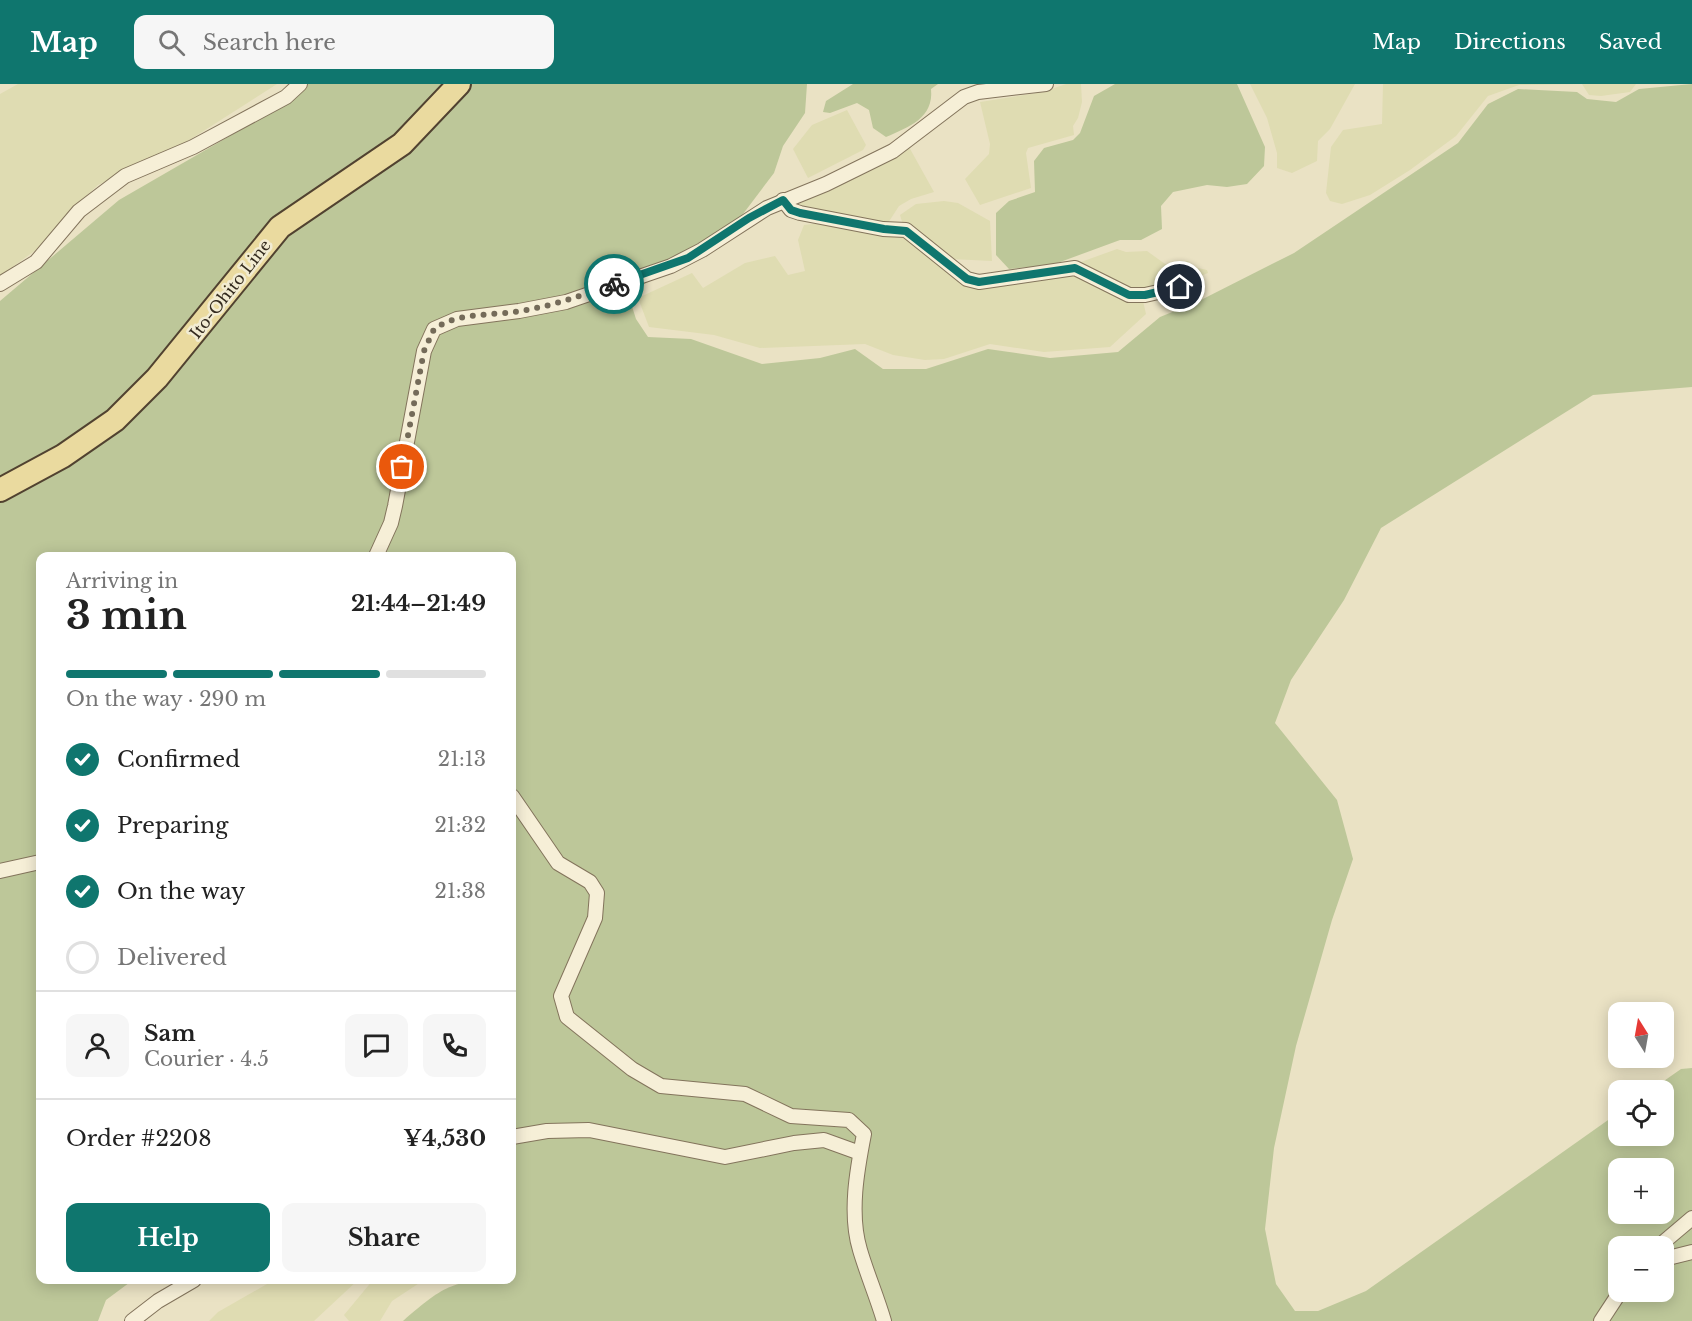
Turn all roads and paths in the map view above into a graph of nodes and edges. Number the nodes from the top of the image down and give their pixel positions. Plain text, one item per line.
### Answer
1 (300, 84) edge
2 (459, 84) edge
3 (1047, 84) edge
4 (783, 200) junction
5 (0, 284) edge
6 (1180, 287) dead end
7 (0, 490) edge
8 (378, 552) edge
9 (516, 802) edge
10 (36, 863) edge
11 (0, 871) edge
12 (516, 1136) edge
13 (860, 1153) junction
14 (1692, 1218) edge
15 (1671, 1236) edge
16 (1692, 1252) edge
17 (1674, 1256) edge
18 (187, 1284) edge
19 (1613, 1302) edge
20 (132, 1321) edge
21 (884, 1321) edge
22 (1601, 1321) edge

1 - 5 street
2 - 7 main road, Ito-Ohito Line
3 - 4 street
4 - 6 street
4 - 8 street
9 - 13 street
10 - 11 street
12 - 13 street
13 - 21 street
14 - 15 street
16 - 17 street
18 - 20 street
19 - 22 street

